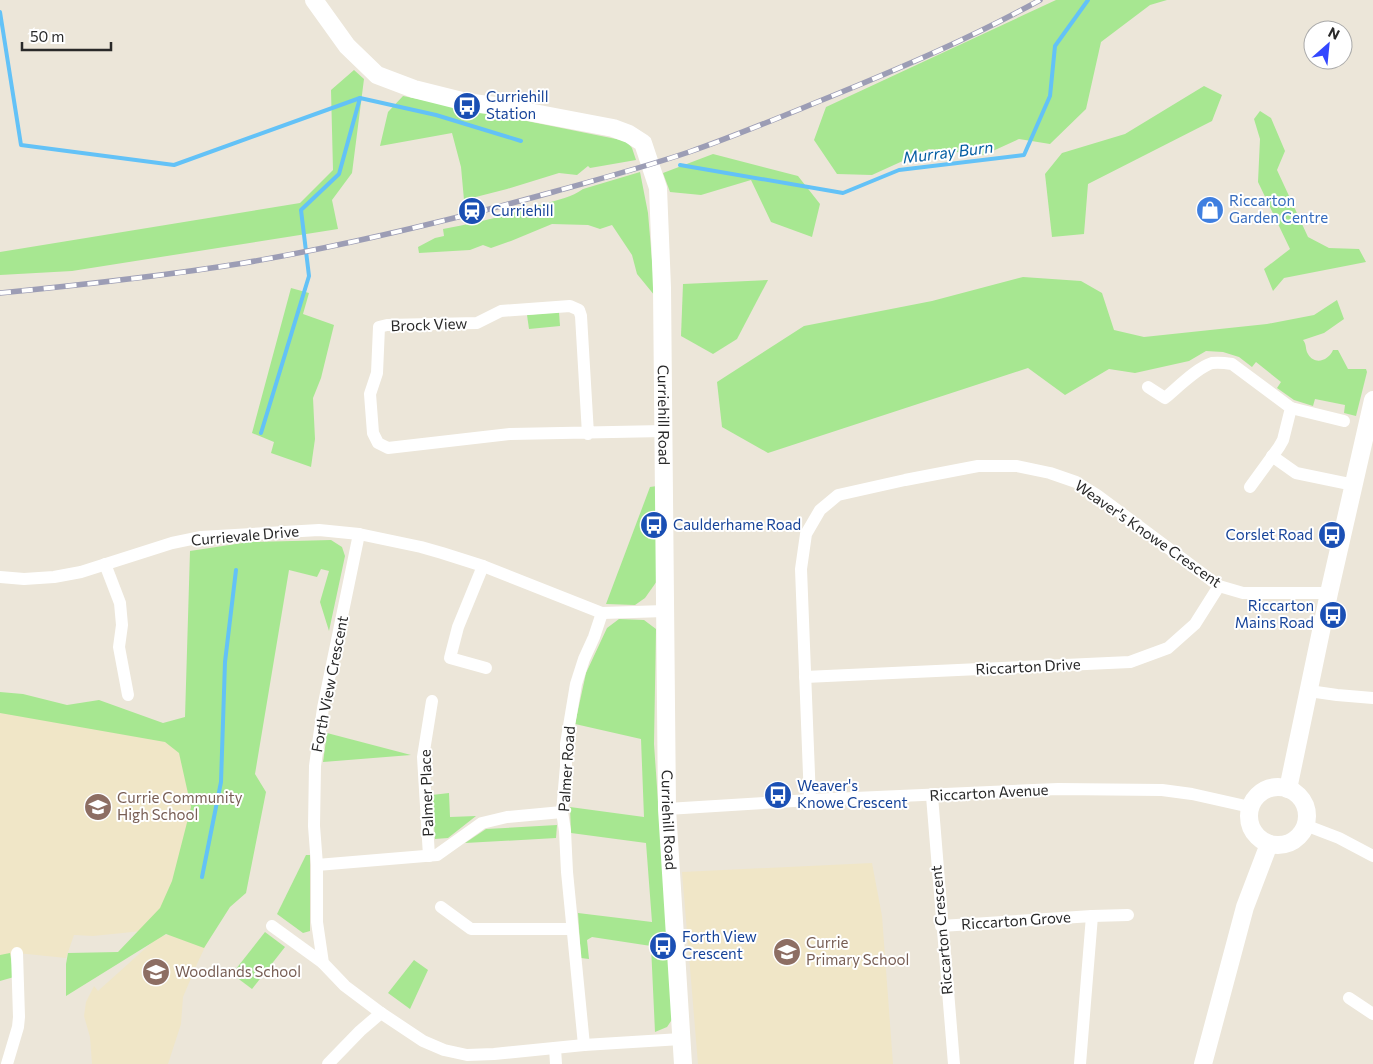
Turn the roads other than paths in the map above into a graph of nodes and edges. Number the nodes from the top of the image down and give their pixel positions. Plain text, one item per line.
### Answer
1 (314, 0) edge
2 (1148, 387) dead end
3 (1373, 400) edge
4 (1291, 408) junction
5 (1344, 421) dead end
6 (664, 431) junction
7 (588, 434) junction
8 (1272, 456) junction
9 (1354, 485) junction
10 (1250, 487) dead end
11 (359, 534) junction
12 (105, 564) junction
13 (483, 566) junction
14 (0, 578) edge
15 (1219, 586) junction
16 (1329, 593) junction
17 (665, 611) junction
18 (602, 613) junction
19 (486, 668) dead end
20 (805, 677) junction
21 (1309, 691) junction
22 (128, 695) dead end
23 (1373, 698) edge
24 (432, 701) dead end
25 (1288, 789) junction
26 (932, 796) junction
27 (810, 800) junction
28 (1250, 807) junction
29 (667, 809) junction
30 (562, 812) junction
31 (1305, 825) junction
32 (1269, 844) junction
33 (428, 856) junction
34 (1373, 856) edge
35 (317, 865) junction
36 (441, 907) dead end
37 (1128, 915) dead end
38 (1092, 916) junction
39 (272, 926) dead end
40 (941, 926) junction
41 (572, 929) junction
42 (17, 953) dead end
43 (323, 963) junction
44 (1349, 998) dead end
45 (381, 1013) junction
46 (1373, 1014) edge
47 (681, 1039) junction
48 (584, 1045) junction
49 (555, 1048) junction
50 (7, 1064) edge
51 (328, 1064) edge
52 (556, 1064) edge
53 (683, 1064) edge
54 (954, 1064) edge
55 (1080, 1064) edge
56 (1203, 1064) edge

1 - 6 street, Curriehill Road
2 - 4 street
3 - 9 street
4 - 5 street
4 - 8 street
6 - 7 street
6 - 17 street, Curriehill Road
7 - 7 street, Brock View
8 - 9 street
8 - 10 street
9 - 16 street
11 - 12 street, Currievale Drive
11 - 13 street
11 - 35 street, Forth View Crescent
12 - 14 street, Currievale Drive
12 - 22 street
13 - 18 street
13 - 19 street
15 - 16 street, Weaver's Knowe Crescent
15 - 20 street, Riccarton Drive
15 - 20 street, Weaver's Knowe Crescent
16 - 21 street
17 - 18 street
17 - 29 street, Curriehill Road
18 - 30 street, Palmer Road
20 - 27 street, Weaver's Knowe Crescent
21 - 23 street
21 - 25 street
24 - 33 street, Palmer Place
25 - 28 street
25 - 31 street
26 - 27 street, Riccarton Avenue
26 - 28 street, Riccarton Avenue
26 - 40 street, Riccarton Crescent
27 - 29 street, Riccarton Avenue
28 - 32 street
29 - 47 street, Curriehill Road
30 - 33 street, Palmer Place
30 - 41 street, Palmer Road
31 - 32 street
31 - 34 street
32 - 56 street
33 - 35 street, Palmer Place
35 - 43 street, Forth View Crescent
36 - 41 street
37 - 38 street, Riccarton Grove
38 - 40 street, Riccarton Grove
38 - 55 street, Riccarton Grove
39 - 43 street
40 - 54 street, Riccarton Crescent
41 - 48 street, Palmer Road
42 - 50 street
43 - 45 street
44 - 46 street
45 - 49 street
45 - 51 street
47 - 48 street
47 - 53 street, Curriehill Road
48 - 49 street
49 - 52 street

